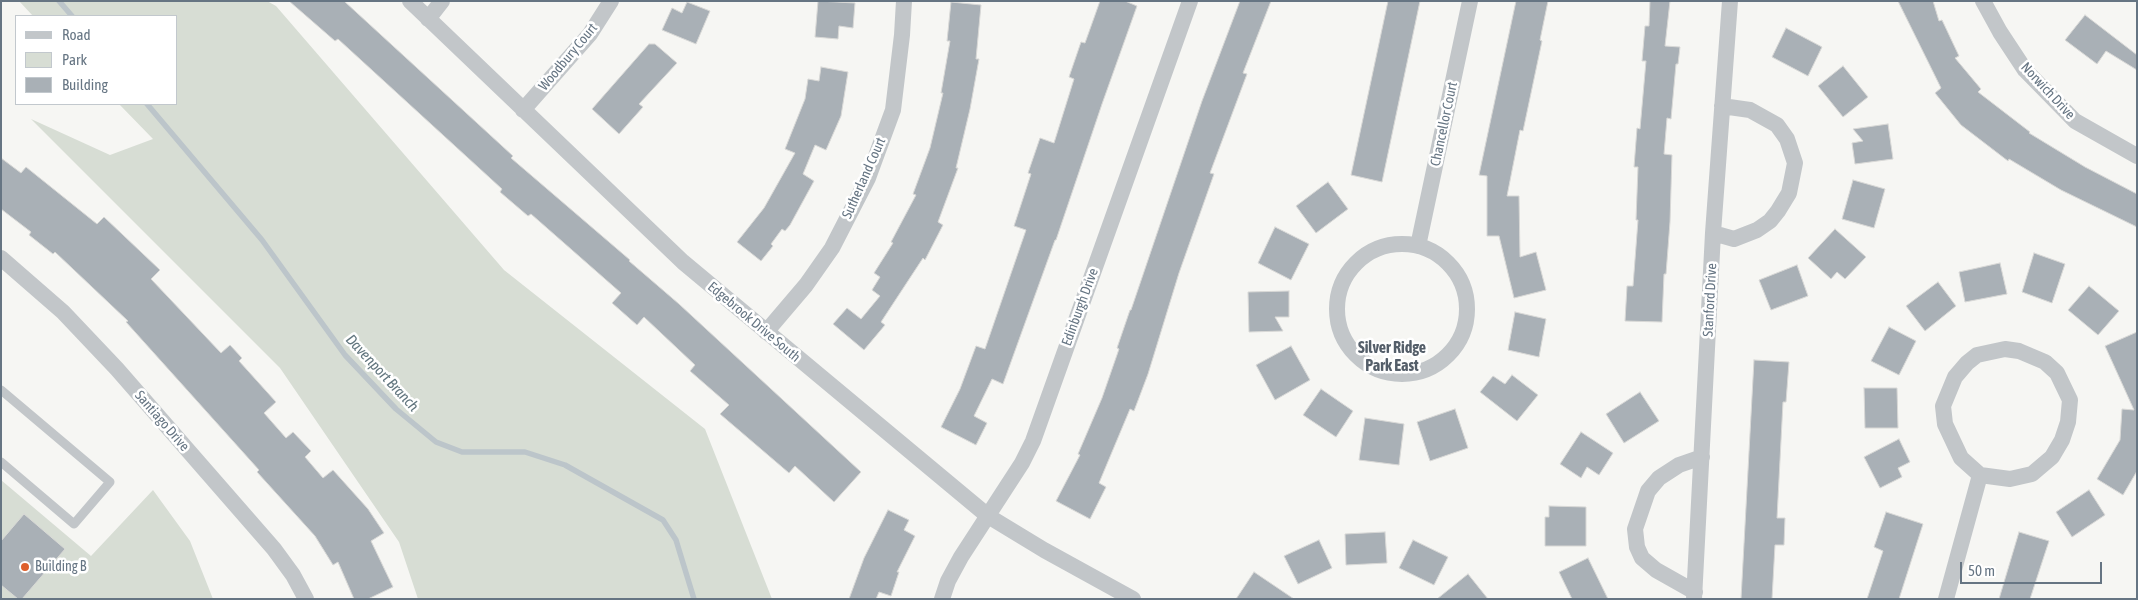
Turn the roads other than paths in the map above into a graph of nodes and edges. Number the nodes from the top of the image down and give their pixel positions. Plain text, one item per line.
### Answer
1 (410, 1) edge
2 (442, 1) edge
3 (610, 1) edge
4 (904, 1) edge
5 (1190, 1) edge
6 (1470, 1) edge
7 (1730, 1) edge
8 (1983, 1) edge
9 (428, 19) junction
10 (1722, 106) junction
11 (523, 110) junction
12 (2137, 156) edge
13 (1713, 233) junction
14 (1418, 246) junction
15 (1, 258) edge
16 (766, 332) junction
17 (1, 390) edge
18 (1702, 457) junction
19 (1, 462) edge
20 (1980, 475) junction
21 (988, 516) junction
22 (1694, 596) edge
23 (306, 599) edge
24 (942, 599) edge
25 (1133, 599) edge
26 (1946, 599) edge

1 - 9 street, Edgebrook Drive South
2 - 9 street
3 - 11 street, Woodbury Court
4 - 16 street, Sutherland Court
5 - 21 street, Edinburgh Drive
6 - 14 street, Chancellor Court
7 - 10 street, Stanford Drive
8 - 12 street, Norwich Drive
9 - 11 street, Edgebrook Drive South
10 - 13 street, Stanford Drive
10 - 13 street
11 - 16 street, Edgebrook Drive South
13 - 18 street, Stanford Drive
14 - 14 street
15 - 23 street, Santiago Drive
16 - 21 street, Edgebrook Drive South
17 - 19 lane
18 - 22 street, Stanford Drive
18 - 22 street
20 - 20 street
20 - 26 street
21 - 24 street, Edinburgh Drive
21 - 25 street, Edgebrook Drive South

